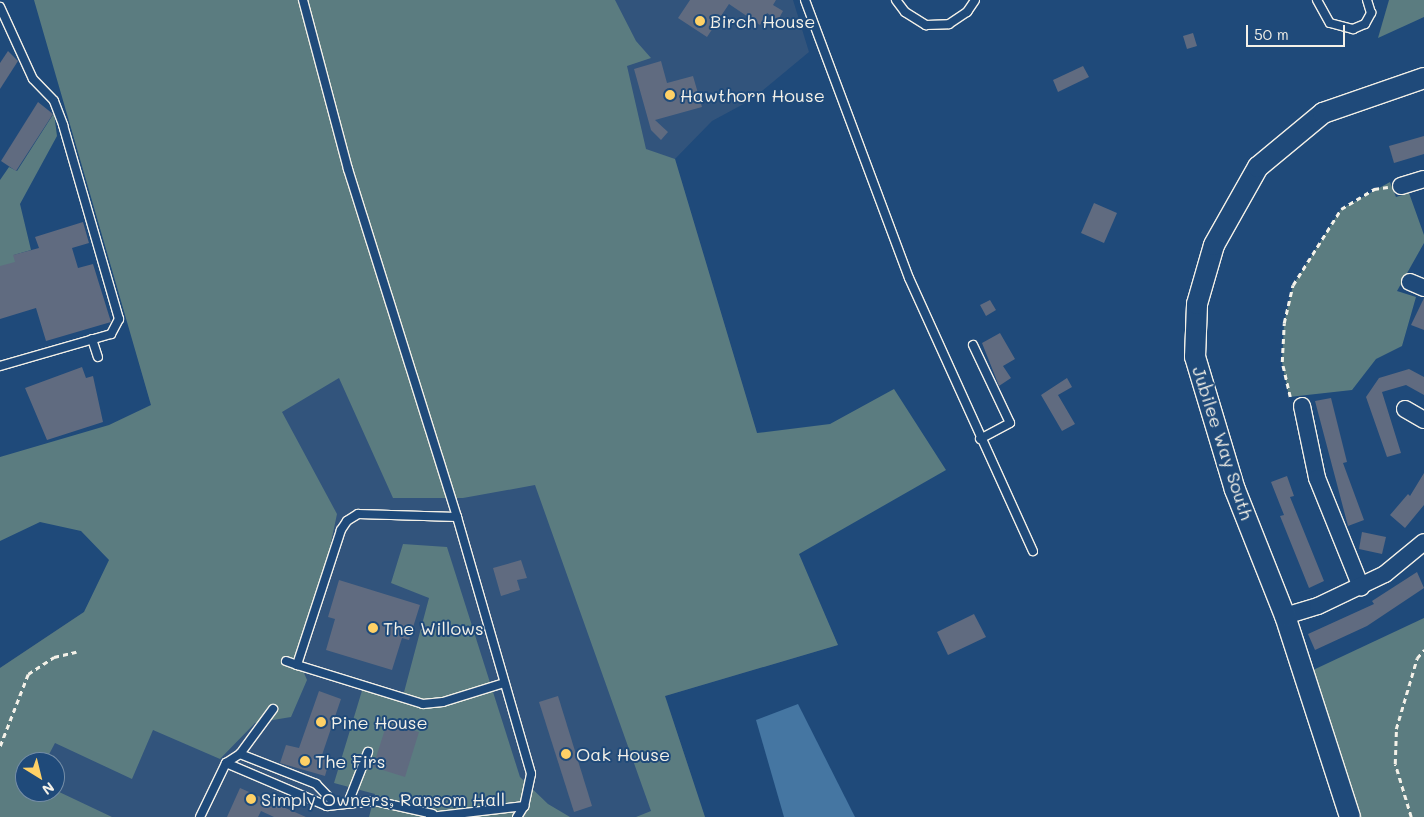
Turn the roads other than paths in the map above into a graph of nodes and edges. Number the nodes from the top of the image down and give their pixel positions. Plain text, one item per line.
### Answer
1 (303, 0) edge
2 (805, 0) edge
3 (896, 0) edge
4 (975, 0) edge
5 (1317, 0) edge
6 (1367, 0) edge
7 (0, 7) edge
8 (1424, 78) edge
9 (1424, 179) edge
10 (1401, 186) road end
11 (92, 340) junction
12 (973, 345) dead end
13 (98, 356) dead end
14 (0, 366) edge
15 (1302, 406) road end
16 (1404, 409) dead end
17 (1424, 420) edge
18 (980, 439) junction
19 (457, 517) junction
20 (1424, 542) edge
21 (1033, 551) dead end
22 (1361, 587) junction
23 (1285, 616) junction
24 (286, 661) dead end
25 (297, 665) junction
26 (504, 683) junction
27 (273, 709) dead end
28 (368, 752) dead end
29 (240, 754) junction
30 (226, 763) junction
31 (348, 803) junction
32 (336, 805) junction
33 (524, 806) junction
34 (432, 816) edge
35 (200, 817) edge
36 (517, 817) edge
37 (1350, 817) edge

1 - 19 lane
2 - 18 lane
3 - 4 lane
5 - 6 lane
7 - 11 lane
8 - 23 street, Jubilee Way South
9 - 10 street
11 - 13 lane
11 - 14 lane
12 - 18 lane
15 - 22 street
16 - 17 street
18 - 21 lane
19 - 25 lane
19 - 26 lane
20 - 22 street
22 - 23 street
23 - 37 street, Jubilee Way South
24 - 25 lane
25 - 26 lane
26 - 33 lane
27 - 29 lane
28 - 31 lane
29 - 30 lane
29 - 32 lane
30 - 32 lane
30 - 35 lane
31 - 32 lane
31 - 34 lane
33 - 34 lane
33 - 36 lane

